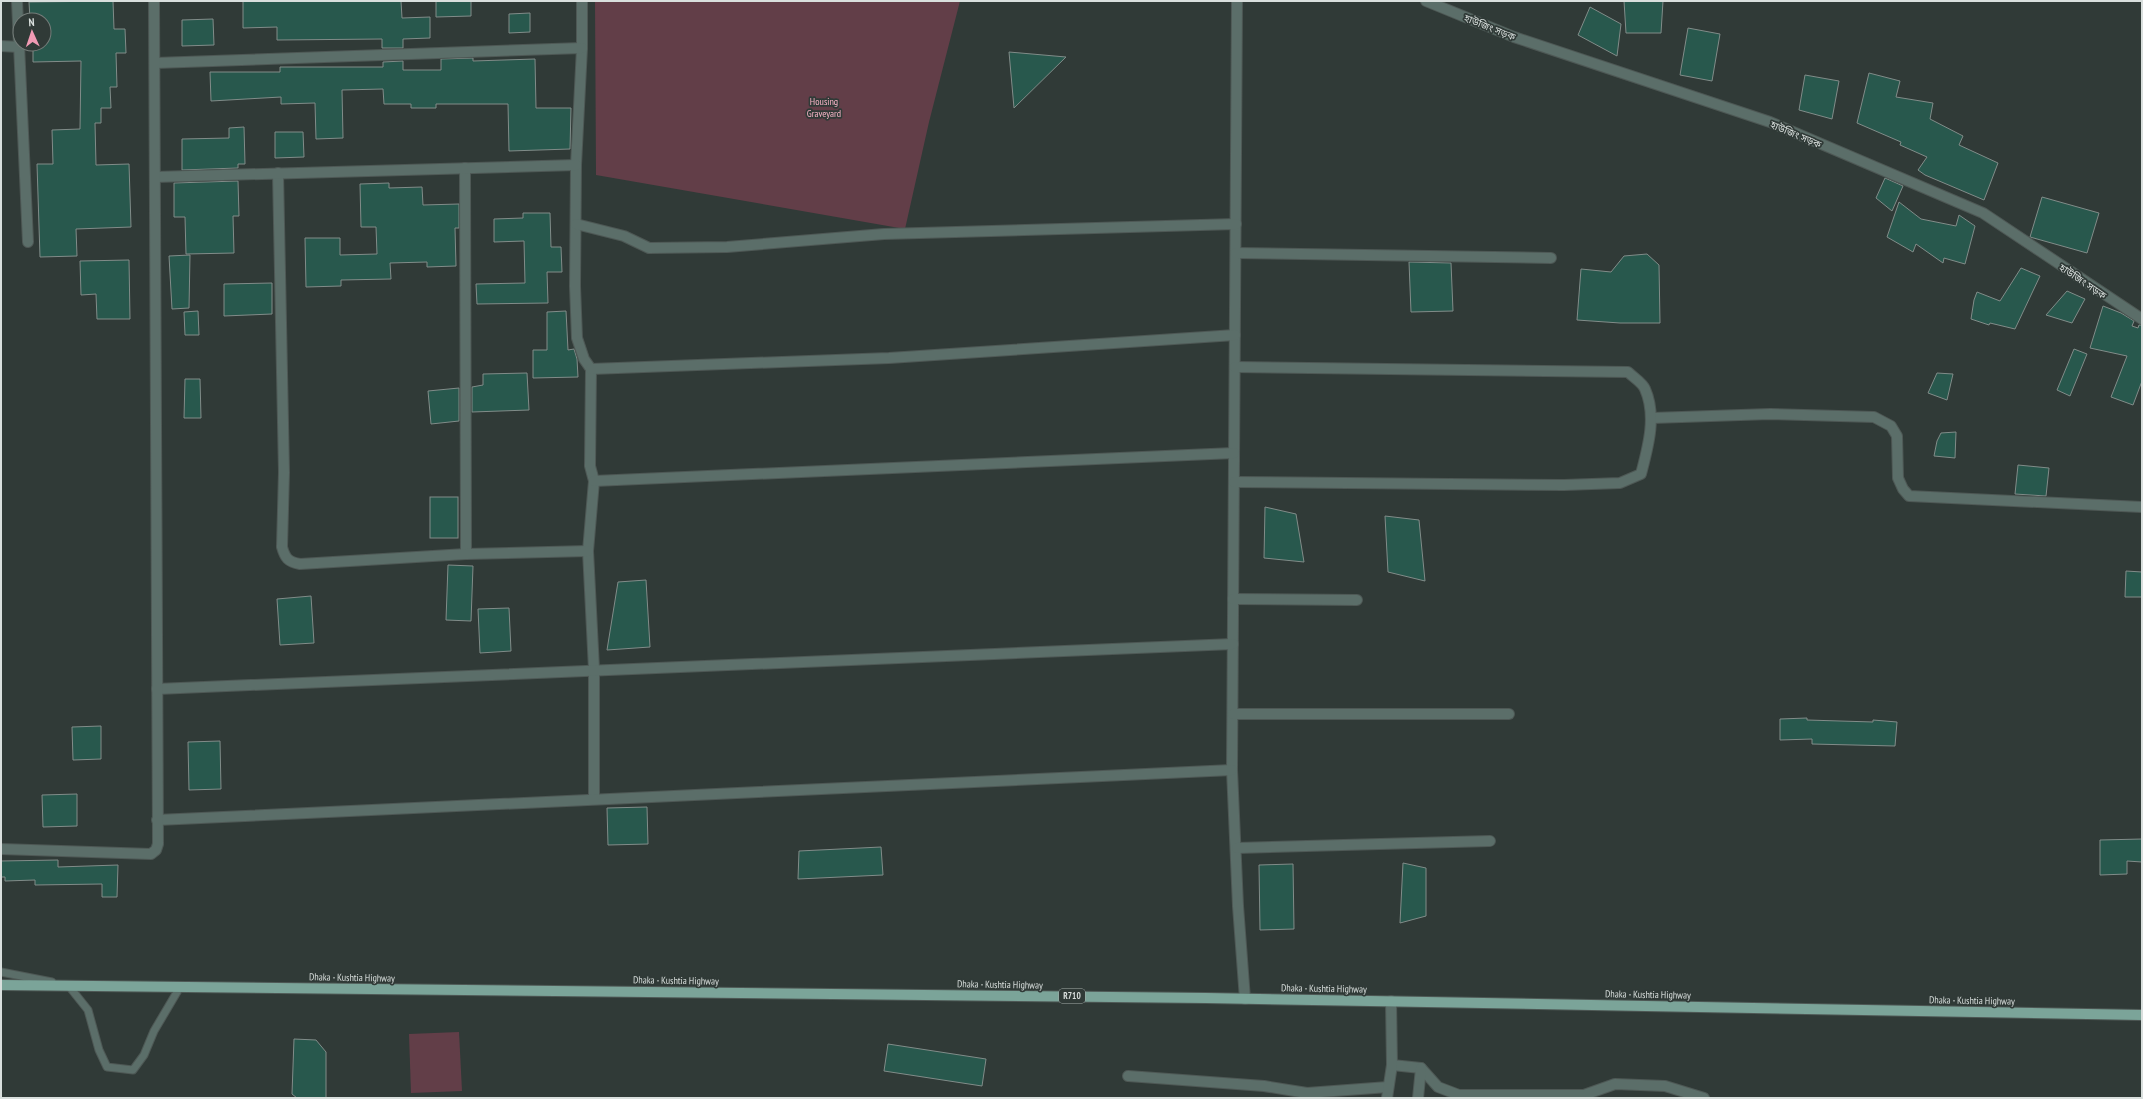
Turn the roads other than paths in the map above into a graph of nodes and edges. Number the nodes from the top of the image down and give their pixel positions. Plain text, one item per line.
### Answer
1 (17, 1) edge
2 (154, 1) edge
3 (582, 1) edge
4 (1237, 1) edge
5 (1426, 1) edge
6 (17, 12) edge
7 (1, 46) edge
8 (12, 47) edge
9 (582, 48) junction
10 (19, 52) edge
11 (155, 63) junction
12 (576, 165) junction
13 (465, 168) junction
14 (278, 174) junction
15 (155, 177) junction
16 (576, 224) junction
17 (1236, 224) junction
18 (28, 242) dead end
19 (1236, 253) junction
20 (1552, 258) dead end
21 (2142, 319) edge
22 (1235, 335) junction
23 (1235, 367) junction
24 (591, 369) junction
25 (1652, 418) junction
26 (1234, 453) junction
27 (594, 481) junction
28 (1234, 482) junction
29 (2142, 507) edge
30 (588, 551) junction
31 (466, 554) junction
32 (1233, 599) junction
33 (1357, 600) dead end
34 (1233, 644) junction
35 (594, 669) junction
36 (157, 689) junction
37 (1233, 714) junction
38 (1509, 714) dead end
39 (1232, 770) junction
40 (594, 799) junction
41 (157, 820) junction
42 (1490, 841) dead end
43 (1237, 848) junction
44 (1, 849) edge
45 (1, 972) edge
46 (1, 985) edge
47 (70, 986) junction
48 (180, 987) junction
49 (1245, 999) junction
50 (1391, 1001) junction
51 (2142, 1015) edge
52 (1392, 1065) junction
53 (1421, 1068) junction
54 (1128, 1076) dead end
55 (1388, 1087) junction
56 (1387, 1098) edge
57 (1418, 1098) edge
58 (1704, 1098) edge

1 - 6 street
2 - 11 street
3 - 9 street
4 - 17 street
5 - 21 street, হাউজিং সড়ক
7 - 8 street
9 - 11 street
9 - 12 street
10 - 18 street
11 - 15 street
12 - 13 street
12 - 16 street
13 - 14 street
13 - 31 street
14 - 15 street
14 - 31 street
15 - 36 street
16 - 17 street
16 - 24 street
17 - 19 street
19 - 20 street
19 - 22 street
22 - 23 street
22 - 24 street
23 - 25 street
23 - 26 street
24 - 27 street
25 - 28 street
25 - 29 street
26 - 27 street
26 - 28 street
27 - 30 street
28 - 32 street
30 - 31 street
30 - 35 street
32 - 33 street
32 - 34 street
34 - 35 street
34 - 37 street
35 - 36 street
35 - 40 street
36 - 41 street
37 - 38 street
37 - 39 street
39 - 40 street
39 - 43 street
40 - 41 street
41 - 44 street
42 - 43 street
43 - 49 street
45 - 47 lane
46 - 47 main road, Dhaka - Kushtia Highway / R710
47 - 48 main road, Dhaka - Kushtia Highway / R710
47 - 48 lane
48 - 49 main road, Dhaka - Kushtia Highway / R710
49 - 50 main road, Dhaka - Kushtia Highway / R710
50 - 51 main road, Dhaka - Kushtia Highway / R710
50 - 52 street
52 - 53 street
52 - 55 street
53 - 57 street
53 - 58 street
54 - 55 street
55 - 56 street

